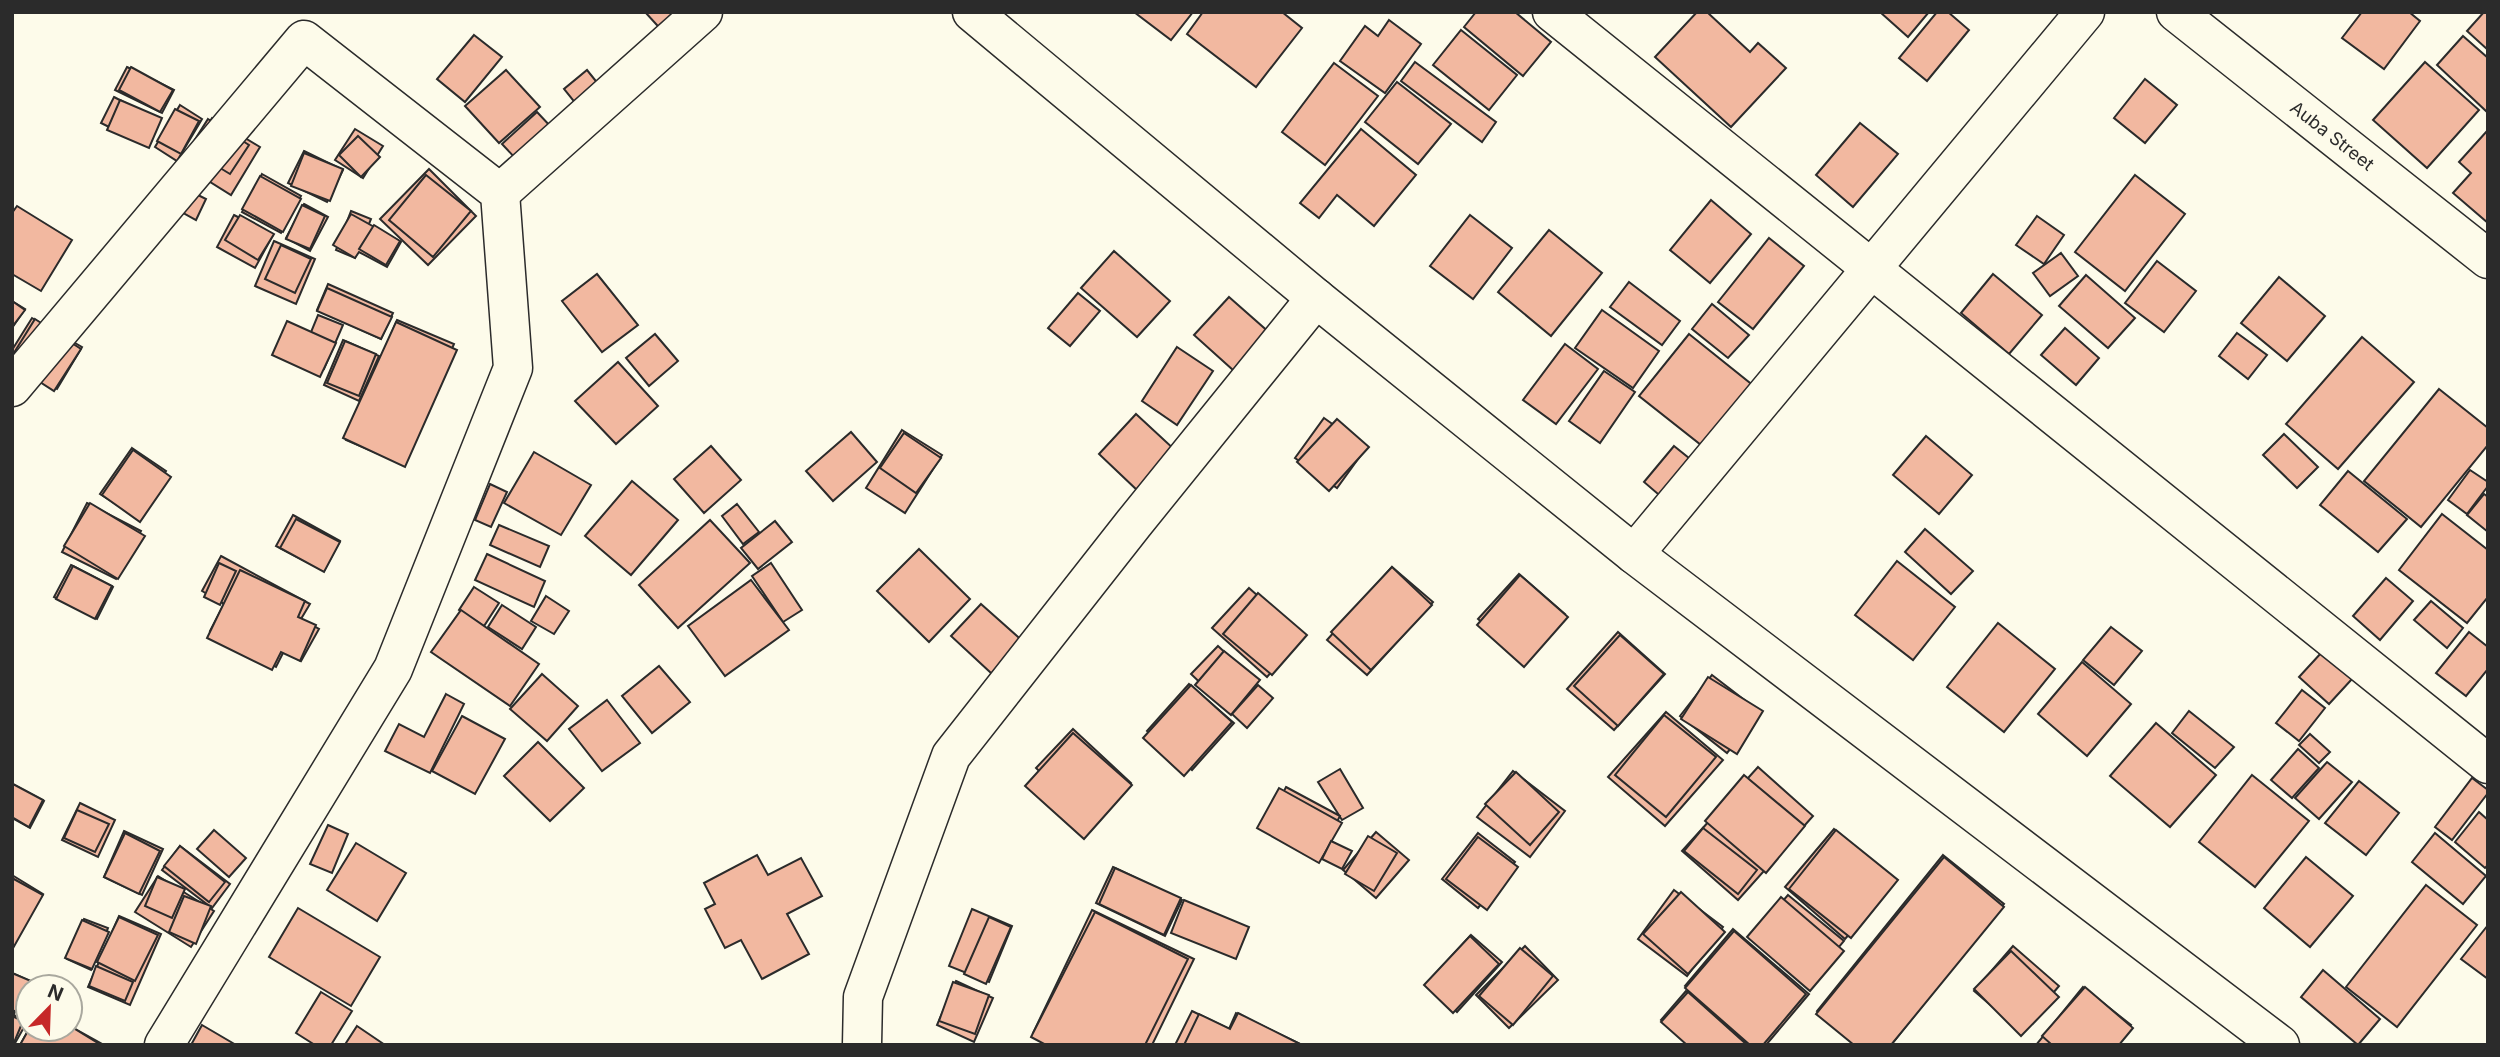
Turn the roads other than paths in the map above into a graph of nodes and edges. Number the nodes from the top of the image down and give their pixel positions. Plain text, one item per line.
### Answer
1 (703, 12) edge
2 (972, 12) edge
3 (1552, 12) edge
4 (2085, 12) edge
5 (2176, 12) edge
6 (500, 193) junction
7 (2488, 259) edge
8 (1871, 268) junction
9 (1315, 298) junction
10 (12, 387) edge
11 (1634, 554) junction
12 (2488, 764) edge
13 (163, 1045) edge
14 (862, 1045) edge
15 (2280, 1045) edge

1 - 6 street
2 - 9 street
3 - 8 street
4 - 8 street
5 - 7 street, Auba Street
6 - 10 street
6 - 13 street
8 - 11 street
8 - 12 street
9 - 11 street
9 - 14 street
11 - 15 street

